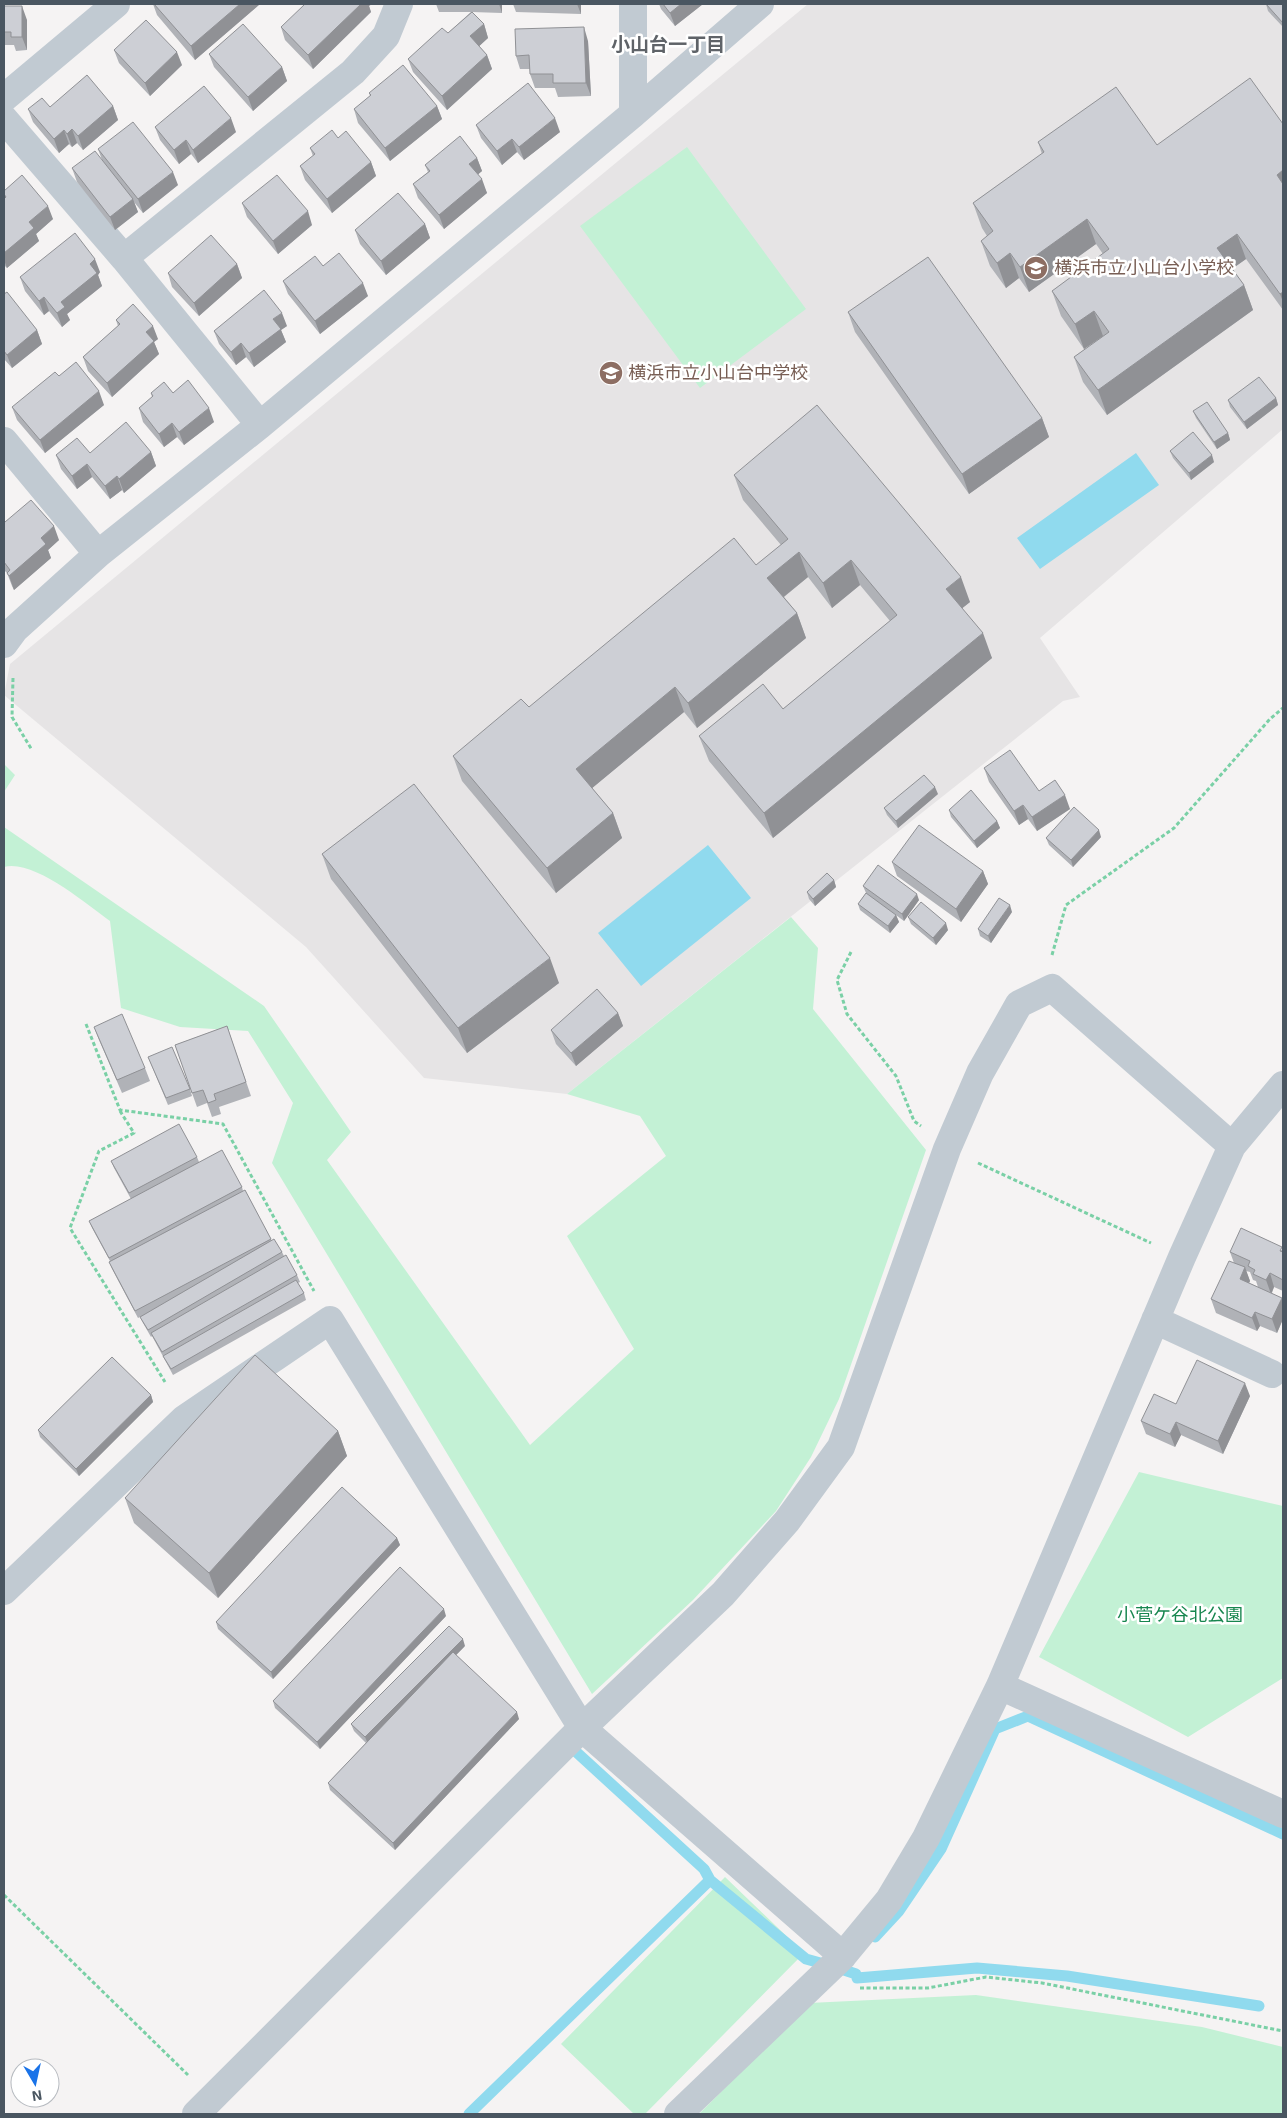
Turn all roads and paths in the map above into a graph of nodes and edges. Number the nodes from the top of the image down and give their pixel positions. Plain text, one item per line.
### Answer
1 (116, 4) edge
2 (399, 4) edge
3 (632, 4) edge
4 (760, 4) edge
5 (4, 98) edge
6 (633, 114) junction
7 (4, 119) edge
8 (124, 258) junction
9 (260, 426) junction
10 (4, 440) edge
11 (98, 554) junction
12 (9, 637) edge
13 (1283, 708) edge
14 (32, 750) dead end
15 (1042, 993) junction
16 (86, 1024) dead end
17 (1283, 1085) edge
18 (120, 1110) junction
19 (1232, 1146) junction
20 (330, 1320) junction
21 (1155, 1320) junction
22 (1272, 1374) dead end
23 (165, 1382) dead end
24 (4, 1591) edge
25 (1000, 1686) junction
26 (582, 1728) junction
27 (1283, 1814) edge
28 (4, 1895) edge
29 (842, 1957) junction
30 (815, 1982) junction
31 (1283, 2031) edge
32 (204, 2106) edge
33 (678, 2114) edge

1 - 5 street
2 - 8 street
3 - 6 street
4 - 6 street
6 - 9 street
7 - 8 street
8 - 9 street
9 - 11 street
10 - 11 street
11 - 12 street
12 - 14 path
13 - 15 path
15 - 19 street
15 - 26 street
16 - 18 path
17 - 19 street
18 - 20 path
18 - 23 path
19 - 21 street
20 - 24 street
20 - 26 street
21 - 22 street
21 - 25 street
25 - 27 street
25 - 29 street
26 - 29 street
26 - 32 street
28 - 32 path
29 - 30 street
30 - 31 path
30 - 33 street

